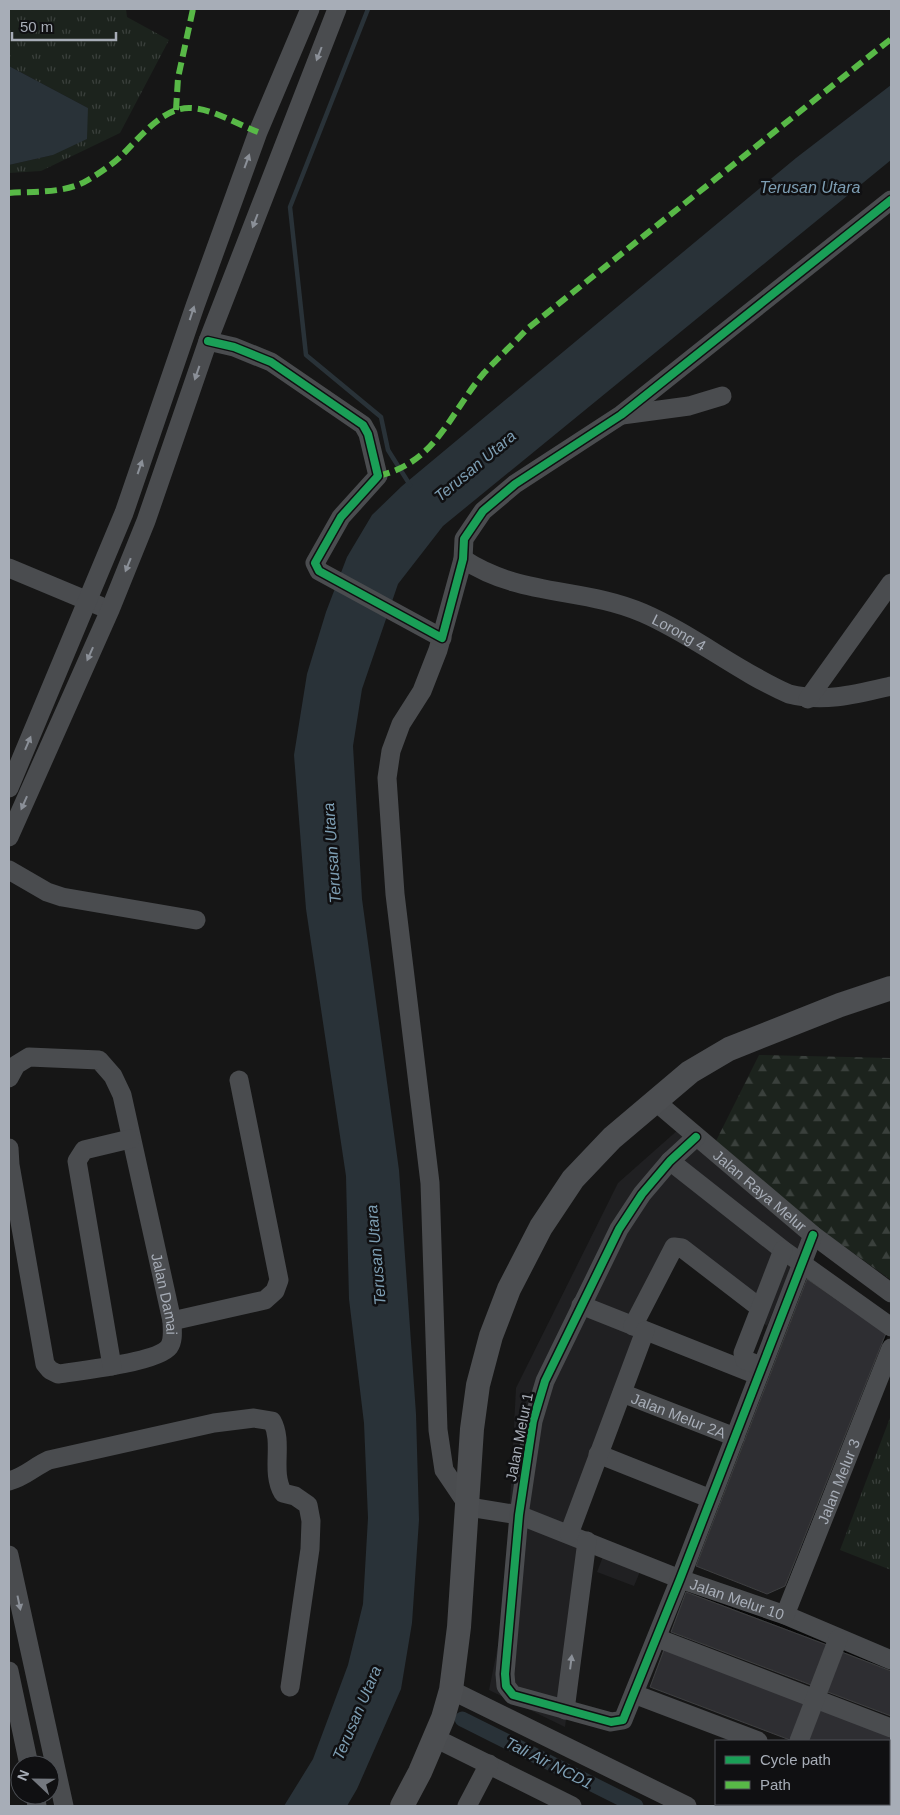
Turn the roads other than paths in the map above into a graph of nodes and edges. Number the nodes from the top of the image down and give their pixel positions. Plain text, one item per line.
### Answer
1 (310, 9) edge
2 (337, 9) edge
3 (258, 132) junction
4 (285, 143) junction
5 (891, 200) edge
6 (208, 341) junction
7 (722, 396) dead end
8 (621, 415) junction
9 (463, 559) junction
10 (9, 568) edge
11 (891, 583) edge
12 (88, 601) junction
13 (110, 610) junction
14 (439, 637) junction
15 (891, 686) edge
16 (808, 699) junction
17 (9, 788) edge
18 (9, 837) edge
19 (9, 870) edge
20 (196, 920) dead end
21 (891, 988) edge
22 (9, 1078) edge
23 (239, 1080) dead end
24 (654, 1101) junction
25 (696, 1137) junction
26 (130, 1139) junction
27 (9, 1160) edge
28 (670, 1161) junction
29 (814, 1234) junction
30 (783, 1250) junction
31 (802, 1262) junction
32 (891, 1293) edge
33 (581, 1305) junction
34 (760, 1308) junction
35 (172, 1321) junction
36 (891, 1327) edge
37 (639, 1328) junction
38 (891, 1348) edge
39 (112, 1366) junction
40 (759, 1371) junction
41 (622, 1393) junction
42 (735, 1437) junction
43 (598, 1454) junction
44 (9, 1481) edge
45 (711, 1499) junction
46 (469, 1507) junction
47 (519, 1515) junction
48 (569, 1534) junction
49 (587, 1542) junction
50 (9, 1555) edge
51 (680, 1578) junction
52 (785, 1615) junction
53 (656, 1638) junction
54 (838, 1639) junction
55 (891, 1660) edge
56 (9, 1670) edge
57 (290, 1687) dead end
58 (451, 1690) junction
59 (634, 1694) junction
60 (816, 1698) junction
61 (565, 1710) junction
62 (891, 1728) edge
63 (435, 1738) junction
64 (755, 1740) edge
65 (800, 1740) edge
66 (26, 1755) edge
67 (489, 1764) junction
68 (64, 1806) edge
69 (402, 1806) edge
70 (467, 1806) edge
71 (572, 1806) edge
72 (687, 1806) edge

1 - 3 street
2 -> 4 street
3 - 4 street
12 -> 3 street
4 -> 6 street
5 - 8 street
6 -> 13 street
6 - 14 street
7 - 8 street
8 - 9 street
9 - 14 street
9 - 16 street, Lorong 4
10 - 12 street
11 - 16 street
12 - 13 street
17 -> 12 street
13 -> 18 street
14 - 46 street
15 - 16 street, Lorong 4
19 - 20 street
21 - 24 main road
22 - 26 street, Jalan Damai
23 - 35 street
24 - 25 street, Jalan Raya Melur
24 - 46 main road
25 - 28 street, Jalan Melur 1
25 - 29 street, Jalan Raya Melur
26 - 35 street, Jalan Damai
26 - 39 street
27 - 39 street, Jalan Damai
28 - 30 street
28 - 33 street, Jalan Melur 1
29 - 31 street
29 - 32 street, Jalan Raya Melur
30 - 31 street
30 - 34 street
31 - 36 street
31 - 40 street
33 - 37 street
33 - 47 street, Jalan Melur 1
34 - 37 street
34 - 40 street
35 - 39 street, Jalan Damai
37 - 40 street
37 - 41 street
38 - 52 street, Jalan Melur 3
40 - 42 street
41 - 42 street, Jalan Melur 2A
41 - 43 street
42 - 45 street
43 - 45 street
43 - 48 street
44 - 57 street
45 - 51 street
46 - 47 street, Jalan Melur 10
46 - 58 main road
47 - 48 street, Jalan Melur 10
47 - 61 street, Jalan Melur 1
48 - 49 street, Jalan Melur 10
49 - 51 street, Jalan Melur 10
61 -> 49 street
50 -> 68 street
51 - 52 street, Jalan Melur 10
51 - 53 street
52 - 54 street, Jalan Melur 10
53 - 59 street
53 - 60 street
54 - 55 street, Jalan Melur 10
54 - 60 street
56 - 66 street
58 - 63 main road
58 - 72 street
59 - 61 street
59 - 64 street
60 - 62 street
60 - 65 street
63 - 67 street
63 - 69 main road
67 - 70 street
67 - 71 street

